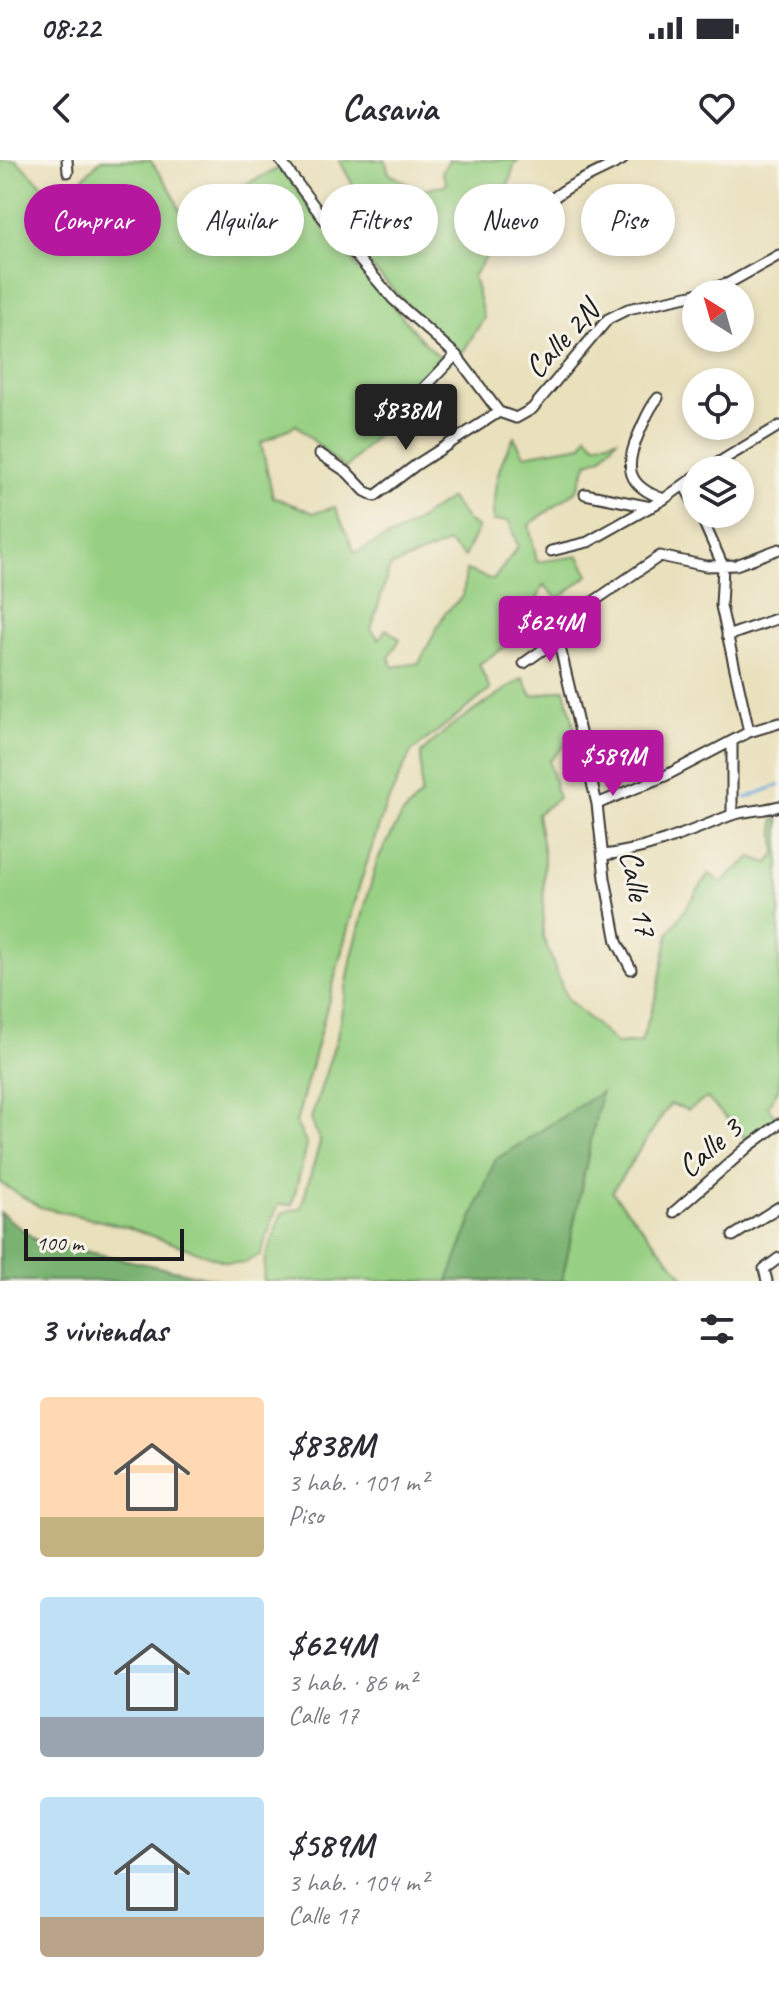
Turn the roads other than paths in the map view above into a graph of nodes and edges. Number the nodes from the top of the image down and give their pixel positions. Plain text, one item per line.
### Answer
1 (67, 160) edge
2 (280, 160) edge
3 (622, 160) edge
4 (68, 172) dead end
5 (565, 192) edge
6 (779, 255) edge
7 (734, 280) edge
8 (682, 297) edge
9 (456, 355) junction
10 (658, 398) dead end
11 (499, 412) junction
12 (399, 414) dead end
13 (779, 426) edge
14 (320, 454) dead end
15 (729, 456) edge
16 (682, 486) edge
17 (585, 494) dead end
18 (664, 499) junction
19 (651, 507) junction
20 (706, 528) edge
21 (779, 549) edge
22 (551, 551) dead end
23 (723, 566) junction
24 (779, 618) edge
25 (727, 636) junction
26 (558, 639) junction
27 (524, 663) dead end
28 (779, 723) edge
29 (749, 732) junction
30 (732, 741) junction
31 (597, 804) junction
32 (779, 806) edge
33 (732, 815) junction
34 (603, 855) junction
35 (631, 969) dead end
36 (779, 1124) edge
37 (779, 1207) edge
38 (674, 1212) dead end
39 (733, 1236) dead end
40 (779, 1258) edge
41 (767, 1281) edge

1 - 4 street
2 - 9 street
3 - 5 street
6 - 7 street, Calle 2N
8 - 11 street, Calle 2N
9 - 11 street
9 - 12 street
10 - 18 street
11 - 14 street
13 - 15 street
16 - 18 street
17 - 19 street
18 - 19 street
19 - 22 street
20 - 23 street
21 - 23 street
23 - 25 street
23 - 26 street
24 - 25 street
25 - 29 street
26 - 27 street
26 - 31 street, Calle 17
28 - 29 street
29 - 30 street
30 - 31 street
30 - 33 street
31 - 34 street, Calle 17
32 - 33 street
33 - 34 street
34 - 35 street, Calle 17
36 - 38 street, Calle 3
37 - 39 street
40 - 41 street

